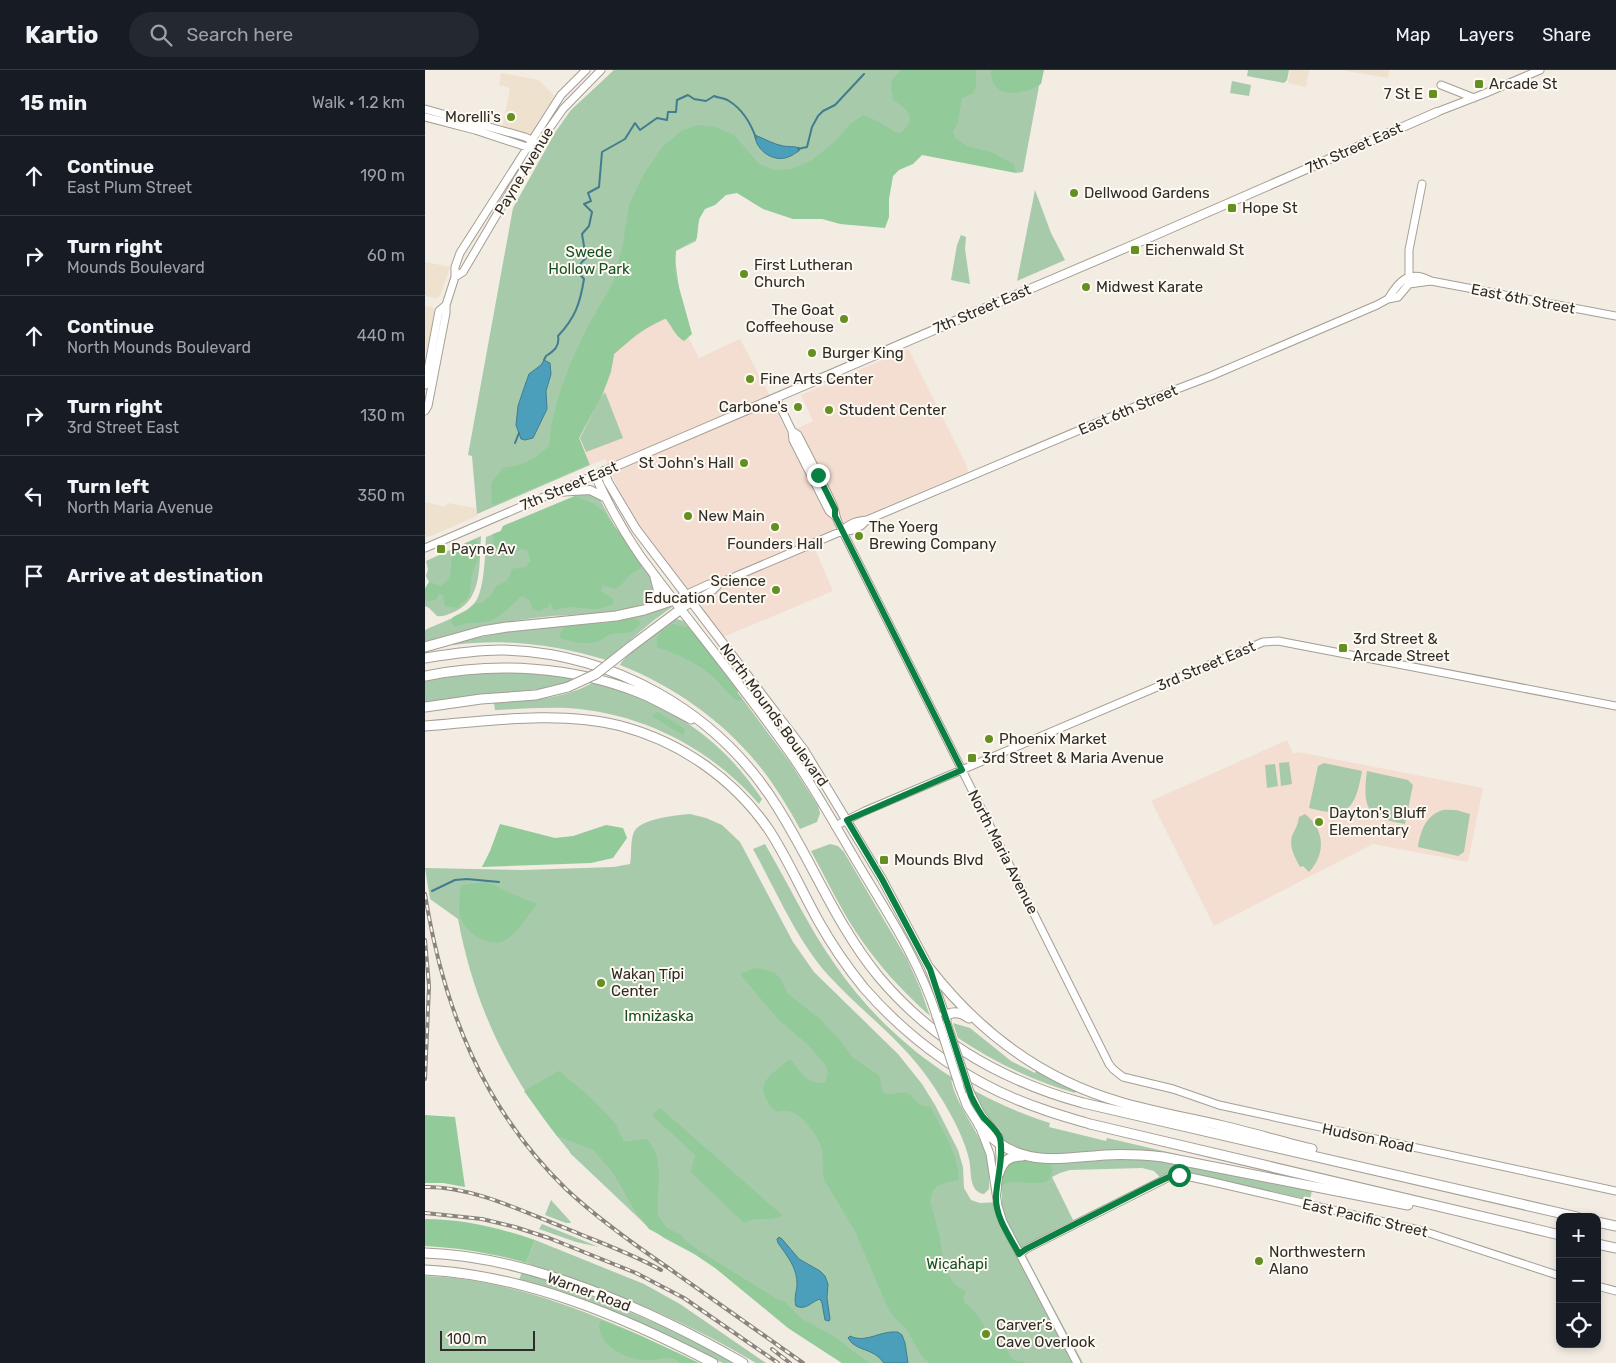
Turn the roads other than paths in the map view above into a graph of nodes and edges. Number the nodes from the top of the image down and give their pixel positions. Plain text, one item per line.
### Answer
1 (586, 70) edge
2 (601, 70) edge
3 (1539, 70) edge
4 (1441, 85) dead end
5 (1474, 98) junction
6 (425, 109) edge
7 (1437, 112) joint
8 (425, 117) edge
9 (533, 145) junction
10 (1422, 184) dead end
11 (455, 276) junction
12 (1409, 276) junction
13 (1431, 281) junction
14 (1407, 286) junction
15 (1388, 299) junction
16 (446, 305) junction
17 (1616, 316) edge
18 (425, 385) edge
19 (776, 398) junction
20 (425, 411) edge
21 (604, 471) junction
22 (595, 475) junction
23 (556, 492) junction
24 (604, 497) junction
25 (842, 531) junction
26 (425, 548) edge
27 (655, 577) junction
28 (720, 583) junction
29 (685, 595) junction
30 (674, 600) junction
31 (691, 603) junction
32 (681, 609) junction
33 (644, 610) junction
34 (425, 647) edge
35 (425, 658) edge
36 (429, 676) edge
37 (1616, 706) edge
38 (425, 707) edge
39 (427, 726) edge
40 (711, 729) junction
41 (962, 770) junction
42 (847, 820) junction
43 (835, 826) junction
44 (930, 969) junction
45 (943, 1018) junction
46 (981, 1026) junction
47 (1123, 1077) joint
48 (979, 1125) junction
49 (1000, 1145) junction
50 (1027, 1156) junction
51 (999, 1173) junction
52 (1616, 1191) edge
53 (1493, 1197) junction
54 (996, 1198) junction
55 (1560, 1213) edge
56 (1469, 1214) junction
57 (1601, 1223) edge
58 (1616, 1226) edge
59 (1556, 1235) edge
60 (1601, 1245) edge
61 (1616, 1248) edge
62 (425, 1253) edge
63 (1019, 1254) junction
64 (425, 1270) edge
65 (1556, 1275) edge
66 (1601, 1287) edge
67 (1616, 1290) edge
68 (713, 1363) edge
69 (743, 1363) edge
70 (1077, 1363) edge

1 - 9 street, Payne Avenue
2 - 9 street, Payne Avenue
3 - 5 street, 7th Street East
4 - 5 street
5 - 7 street, 7th Street East
6 - 9 street
7 - 19 main road, 7th Street East
8 - 9 street
9 - 11 street, Payne Avenue
9 - 11 street, Payne Avenue
10 - 12 street
11 - 16 street, Payne Avenue
12 - 13 street, East 6th Street
12 - 14 street
12 - 15 street, East 6th Street
13 - 14 street, East 6th Street
13 - 17 street, East 6th Street
14 - 15 street, East 6th Street
15 - 25 street, East 6th Street
16 - 18 street, Payne Avenue
16 - 20 street, Payne Avenue
19 - 21 main road, 7th Street East
19 - 25 street, North Maria Avenue
21 - 22 main road, 7th Street East
21 - 29 main road, North Mounds Boulevard
22 - 23 street, 7th Street East
22 - 24 main road, North Mounds Boulevard
23 - 24 main road
23 - 26 street, 7th Street East
24 - 27 main road, North Mounds Boulevard
25 - 28 street, East 6th Street
25 - 41 street, North Maria Avenue
27 - 30 main road, North Mounds Boulevard
27 - 33 highway
28 - 29 street, East 6th Street
28 - 31 street, East 6th Street
29 - 30 street, East 6th Street
29 - 31 main road, North Mounds Boulevard
30 - 32 main road, North Mounds Boulevard
30 - 33 highway
31 - 32 street, East 6th Street
31 - 42 main road, North Mounds Boulevard
32 - 38 highway, bridge
32 - 43 main road, North Mounds Boulevard
33 - 34 highway
35 - 40 highway
36 - 40 highway
37 - 41 street, 3rd Street East
39 - 56 highway
40 - 53 highway
41 - 42 street, 3rd Street East
41 - 47 street, North Maria Avenue
42 - 43 street, 3rd Street East
42 - 44 main road, North Mounds Boulevard
43 - 45 main road, North Mounds Boulevard
44 - 45 street, North Mounds Boulevard
44 - 46 highway
45 - 46 highway
45 - 48 main road, North Mounds Boulevard, bridge
45 - 49 street, North Mounds Boulevard, bridge
46 - 53 highway
47 - 52 street, Hudson Road
48 - 49 highway
48 - 54 street, North Mounds Boulevard
49 - 50 highway
49 - 51 street, North Mounds Boulevard
50 - 51 highway
50 - 56 highway
51 - 54 street, North Mounds Boulevard
53 - 55 highway
54 - 63 street
56 - 59 highway
57 - 58 highway
60 - 61 highway
62 - 69 highway, Warner Road
63 - 65 street, East Pacific Street
63 - 70 street
64 - 68 highway, Warner Road
66 - 67 street

